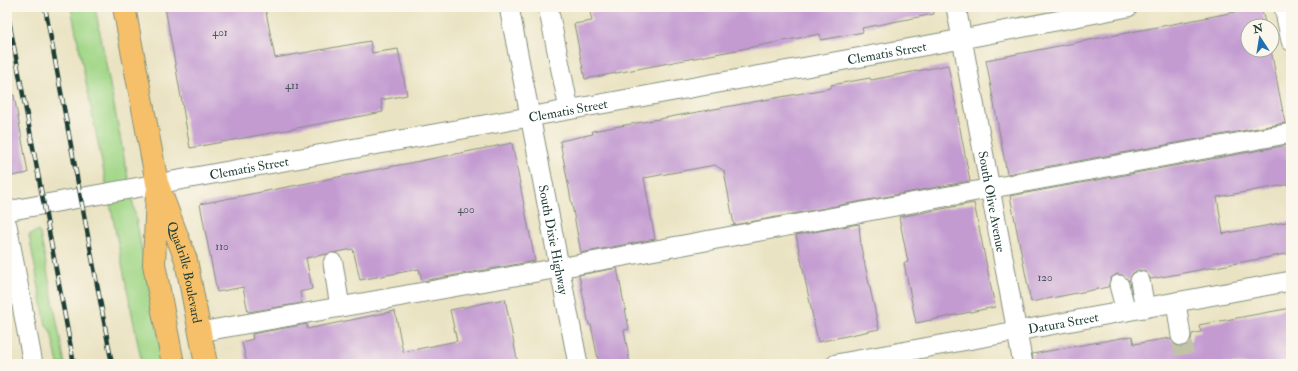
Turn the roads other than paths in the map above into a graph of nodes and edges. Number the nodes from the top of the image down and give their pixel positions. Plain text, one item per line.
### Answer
1 (124, 7) edge
2 (509, 7) edge
3 (548, 7) edge
4 (956, 7) edge
5 (1128, 7) edge
6 (1284, 7) edge
7 (962, 39) junction
8 (1291, 41) edge
9 (569, 109) junction
10 (529, 116) junction
11 (1291, 133) edge
12 (157, 183) junction
13 (990, 187) junction
14 (7, 211) edge
15 (7, 225) edge
16 (333, 263) dead end
17 (559, 268) junction
18 (1140, 281) dead end
19 (1291, 281) edge
20 (1119, 285) dead end
21 (1176, 302) junction
22 (340, 307) junction
23 (1145, 308) junction
24 (1126, 311) junction
25 (1018, 331) junction
26 (200, 332) junction
27 (1181, 336) tunnel mouth
28 (28, 363) edge
29 (174, 364) edge
30 (206, 364) edge
31 (578, 364) edge
32 (836, 364) edge
33 (1023, 364) edge

1 - 12 main road, Quadrille Boulevard
2 - 10 street, South Dixie Highway
3 - 9 street
4 - 7 street, South Olive Avenue
5 - 7 street, Clematis Street
6 - 8 street
7 - 9 street, Clematis Street
7 - 13 street, South Olive Avenue
9 - 10 street, Clematis Street
10 - 12 street, Clematis Street
10 - 17 street, South Dixie Highway
11 - 13 street
12 - 14 street, Clematis Street
12 - 26 main road, Quadrille Boulevard
12 - 29 main road, Quadrille Boulevard
13 - 17 street
13 - 25 street, South Olive Avenue
15 - 28 street
16 - 22 street
17 - 22 street
17 - 31 street, South Dixie Highway
18 - 23 street
19 - 21 street, Datura Street
20 - 24 street
21 - 23 street, Datura Street
21 - 27 street
22 - 26 street
23 - 24 street, Datura Street
24 - 25 street, Datura Street
25 - 32 street, Datura Street
25 - 33 street, South Olive Avenue
26 - 30 main road, Quadrille Boulevard

